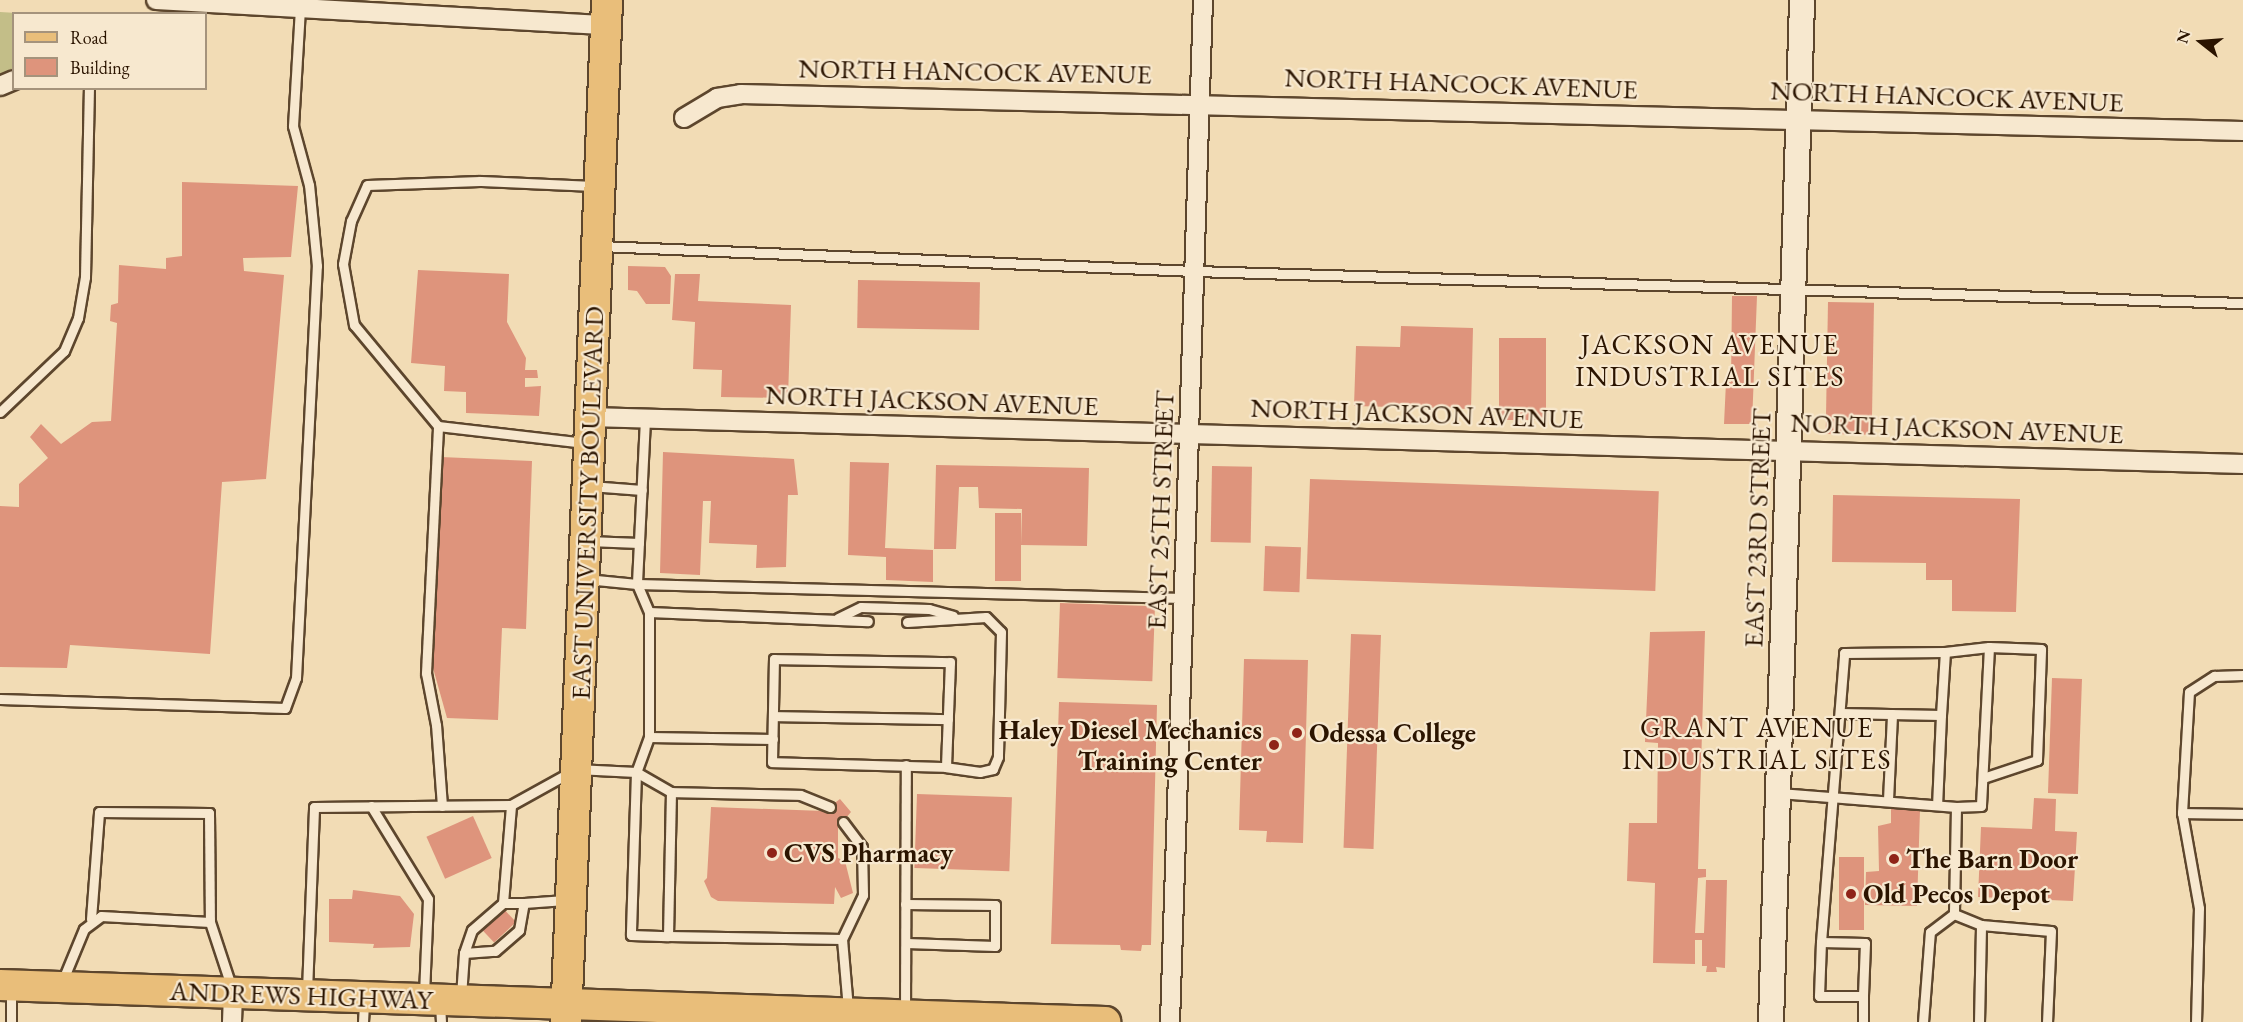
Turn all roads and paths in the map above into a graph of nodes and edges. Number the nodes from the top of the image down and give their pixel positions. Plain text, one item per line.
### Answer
1 (156, 0) edge
2 (1203, 0) edge
3 (1802, 0) edge
4 (189, 2) junction
5 (300, 8) junction
6 (163, 12) edge
7 (607, 13) edge
8 (89, 90) edge
9 (1200, 102) junction
10 (684, 118) dead end
11 (1799, 119) junction
12 (2243, 131) edge
13 (600, 186) junction
14 (598, 246) junction
15 (1195, 271) junction
16 (1794, 290) junction
17 (2243, 303) edge
18 (0, 412) edge
19 (645, 419) junction
20 (438, 426) junction
21 (590, 430) junction
22 (1190, 434) junction
23 (1789, 451) junction
24 (2243, 464) edge
25 (588, 486) junction
26 (642, 490) junction
27 (585, 541) junction
28 (639, 543) junction
29 (584, 579) junction
30 (637, 584) junction
31 (1184, 598) junction
32 (649, 612) junction
33 (956, 616) junction
34 (837, 619) junction
35 (868, 621) dead end
36 (907, 622) dead end
37 (1989, 647) junction
38 (1945, 652) junction
39 (2243, 675) edge
40 (0, 699) edge
41 (1840, 713) junction
42 (1892, 714) junction
43 (1941, 715) junction
44 (773, 716) junction
45 (948, 719) junction
46 (649, 737) junction
47 (773, 739) junction
48 (906, 765) junction
49 (946, 767) junction
50 (576, 769) junction
51 (636, 772) junction
52 (1983, 778) junction
53 (671, 792) junction
54 (1778, 793) junction
55 (1832, 797) junction
56 (1888, 800) junction
57 (511, 805) junction
58 (1937, 805) junction
59 (370, 806) junction
60 (442, 806) junction
61 (830, 807) dead end
62 (1956, 807) junction
63 (2182, 813) junction
64 (2243, 814) edge
65 (843, 822) dead end
66 (571, 899) junction
67 (503, 903) junction
68 (524, 903) junction
69 (905, 904) junction
70 (1954, 914) junction
71 (91, 919) junction
72 (210, 922) junction
73 (1981, 924) junction
74 (668, 936) junction
75 (842, 939) junction
76 (1821, 942) junction
77 (906, 943) junction
78 (464, 953) junction
79 (5, 985) edge
80 (60, 987) junction
81 (233, 992) junction
82 (307, 995) junction
83 (1863, 996) junction
84 (441, 1006) edge
85 (364, 1010) edge
86 (566, 1014) edge
87 (848, 1014) junction
88 (905, 1016) junction
89 (11, 1022) edge
90 (232, 1022) edge
91 (1105, 1022) edge
92 (1170, 1022) edge
93 (1771, 1022) edge
94 (1863, 1022) edge
95 (1923, 1022) edge
96 (1978, 1022) edge
97 (2047, 1022) edge
98 (2196, 1022) edge

1 - 4 street
2 - 9 street, EAST 25TH STREET
3 - 11 street, EAST 23RD STREET
4 - 5 street
4 - 6 street
5 - 7 street
5 - 40 lane
7 - 13 main road, EAST UNIVERSITY BOULEVARD
8 - 18 lane
9 - 10 street, NORTH HANCOCK AVENUE
9 - 11 street, NORTH HANCOCK AVENUE
9 - 15 street, EAST 25TH STREET
11 - 12 street, NORTH HANCOCK AVENUE
11 - 16 street, EAST 23RD STREET
13 - 14 main road, EAST UNIVERSITY BOULEVARD
13 - 20 lane
14 - 15 lane
14 - 21 main road, EAST UNIVERSITY BOULEVARD
15 - 16 lane
15 - 22 street, EAST 25TH STREET
16 - 17 lane
16 - 23 street, EAST 23RD STREET
19 - 21 street, NORTH JACKSON AVENUE
19 - 22 street, NORTH JACKSON AVENUE
19 - 26 lane
20 - 21 lane
20 - 60 lane
21 - 25 main road, EAST UNIVERSITY BOULEVARD
22 - 23 street, NORTH JACKSON AVENUE
22 - 31 street, EAST 25TH STREET
23 - 24 street, NORTH JACKSON AVENUE
23 - 54 street, EAST 23RD STREET
25 - 26 lane
25 - 27 main road, EAST UNIVERSITY BOULEVARD
26 - 28 lane
27 - 28 lane
27 - 29 main road, EAST UNIVERSITY BOULEVARD
28 - 30 lane
29 - 30 lane
29 - 50 main road, EAST UNIVERSITY BOULEVARD
30 - 31 lane
30 - 32 lane
31 - 92 street, EAST 25TH STREET
32 - 34 lane
32 - 46 lane
33 - 34 lane
33 - 36 lane
33 - 49 lane
34 - 35 lane
37 - 38 lane
37 - 52 lane
37 - 52 lane
38 - 41 lane
38 - 43 lane
39 - 63 lane
41 - 42 lane
41 - 55 lane
42 - 43 lane
42 - 56 lane
43 - 58 lane
44 - 45 lane
44 - 45 lane
44 - 47 lane
45 - 49 lane
46 - 47 lane
46 - 51 lane
47 - 48 lane
48 - 49 lane
48 - 69 lane
50 - 51 lane
50 - 57 lane
50 - 66 main road, EAST UNIVERSITY BOULEVARD
51 - 53 lane
51 - 74 lane
52 - 62 lane
53 - 61 lane
53 - 74 lane
54 - 55 lane
54 - 93 street, EAST 23RD STREET
55 - 56 lane
55 - 76 lane
56 - 58 lane
57 - 60 lane
57 - 67 lane
58 - 62 lane
59 - 60 lane
59 - 82 lane
59 - 84 lane
62 - 70 lane
63 - 64 lane
63 - 98 lane
65 - 75 lane
66 - 68 lane
66 - 86 main road, EAST UNIVERSITY BOULEVARD
67 - 68 lane
67 - 78 lane
68 - 78 lane
69 - 77 lane
69 - 77 lane
70 - 73 lane
70 - 95 lane
71 - 72 lane
71 - 72 lane
71 - 80 lane
72 - 81 lane
73 - 96 lane
73 - 97 lane
74 - 75 lane
75 - 87 lane
76 - 83 lane
76 - 83 lane
77 - 88 lane
78 - 84 lane
79 - 80 main road, ANDREWS HIGHWAY
79 - 89 lane
80 - 81 main road, ANDREWS HIGHWAY
81 - 82 main road, ANDREWS HIGHWAY
81 - 90 street
82 - 85 main road, ANDREWS HIGHWAY
83 - 94 lane
84 - 85 main road, ANDREWS HIGHWAY
84 - 86 main road, ANDREWS HIGHWAY
86 - 87 main road, ANDREWS HIGHWAY
87 - 88 main road, ANDREWS HIGHWAY
88 - 91 main road, ANDREWS HIGHWAY

